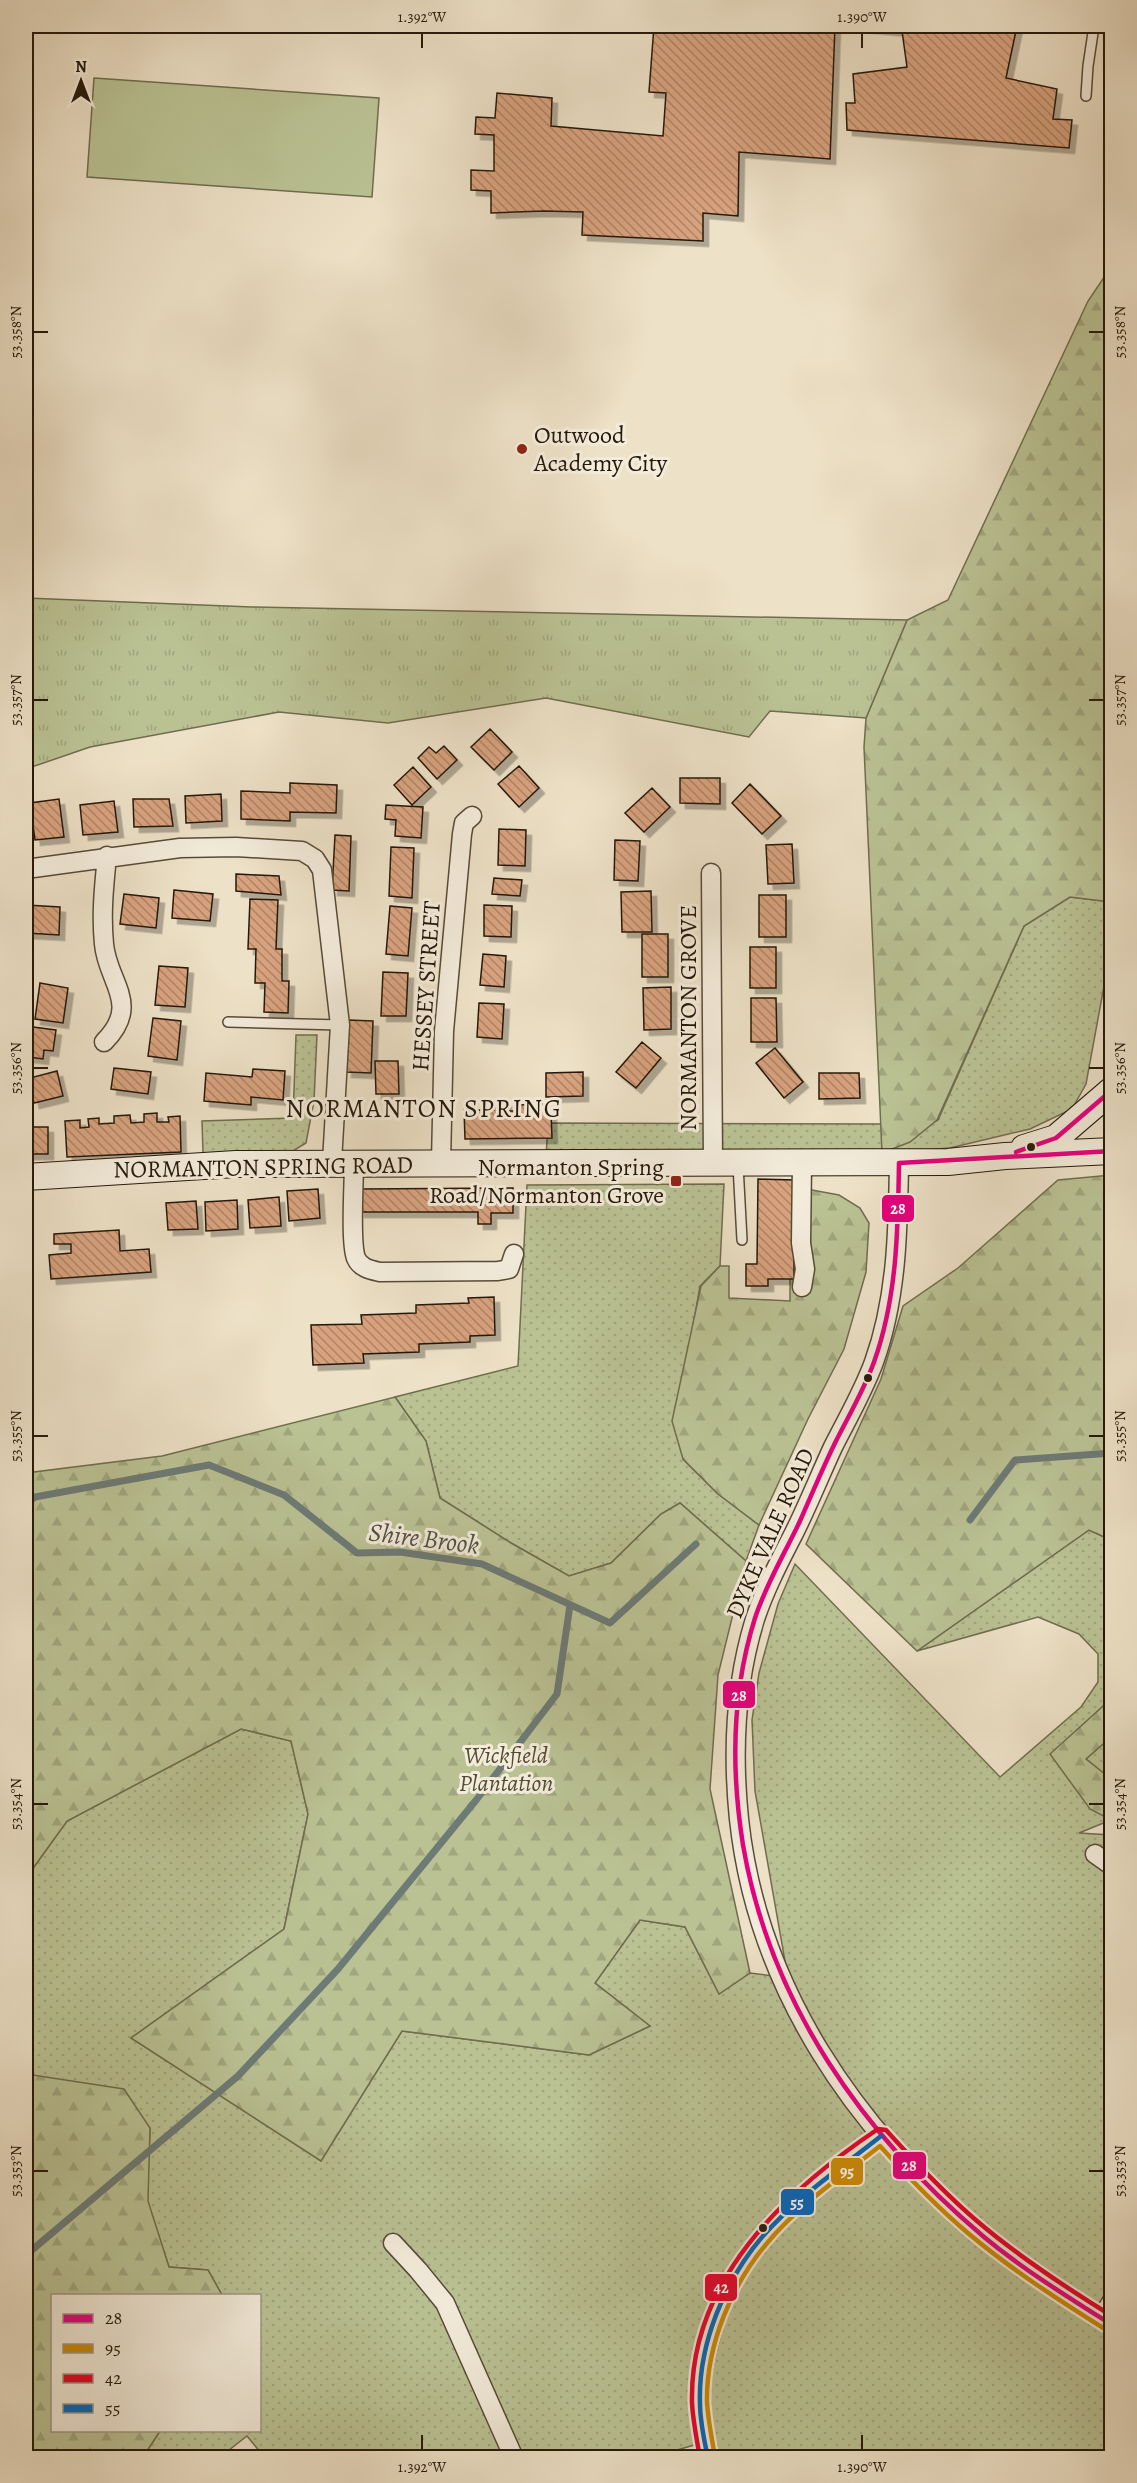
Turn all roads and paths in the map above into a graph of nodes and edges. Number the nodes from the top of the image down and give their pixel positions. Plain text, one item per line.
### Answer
1 (1094, 26) edge
2 (1086, 96) dead end
3 (472, 816) dead end
4 (107, 856) junction
5 (26, 869) edge
6 (711, 873) dead end
7 (228, 1022) dead end
8 (340, 1025) junction
9 (104, 1042) dead end
10 (1112, 1090) edge
11 (1112, 1151) edge
12 (1005, 1156) junction
13 (441, 1162) junction
14 (343, 1163) junction
15 (713, 1163) junction
16 (738, 1163) junction
17 (801, 1163) junction
18 (899, 1163) junction
19 (26, 1177) edge
20 (742, 1240) dead end
21 (514, 1254) dead end
22 (802, 1287) dead end
23 (1095, 1854) dead end
24 (1112, 1866) edge
25 (881, 2136) junction
26 (393, 2243) dead end
27 (1112, 2301) edge
28 (1106, 2322) edge
29 (514, 2457) edge
30 (708, 2457) edge

1 - 2 lane
3 - 13 street, HESSEY STREET
4 - 5 street
4 - 8 street
4 - 9 street
6 - 15 street, NORMANTON GROVE
7 - 8 lane
8 - 14 street
10 - 12 main road, NORMANTON SPRING ROAD
11 - 12 main road, NORMANTON SPRING ROAD
12 - 18 main road, NORMANTON SPRING ROAD
13 - 14 main road, NORMANTON SPRING ROAD
13 - 15 main road, NORMANTON SPRING ROAD
14 - 19 main road, NORMANTON SPRING ROAD
14 - 21 street
15 - 16 main road, NORMANTON SPRING ROAD
16 - 17 main road, NORMANTON SPRING ROAD
16 - 20 lane
17 - 18 main road, NORMANTON SPRING ROAD
17 - 22 street
18 - 25 street, DYKE VALE ROAD
23 - 24 street
25 - 28 street, DYKE VALE ROAD
25 - 30 street
26 - 29 street
27 - 28 street

